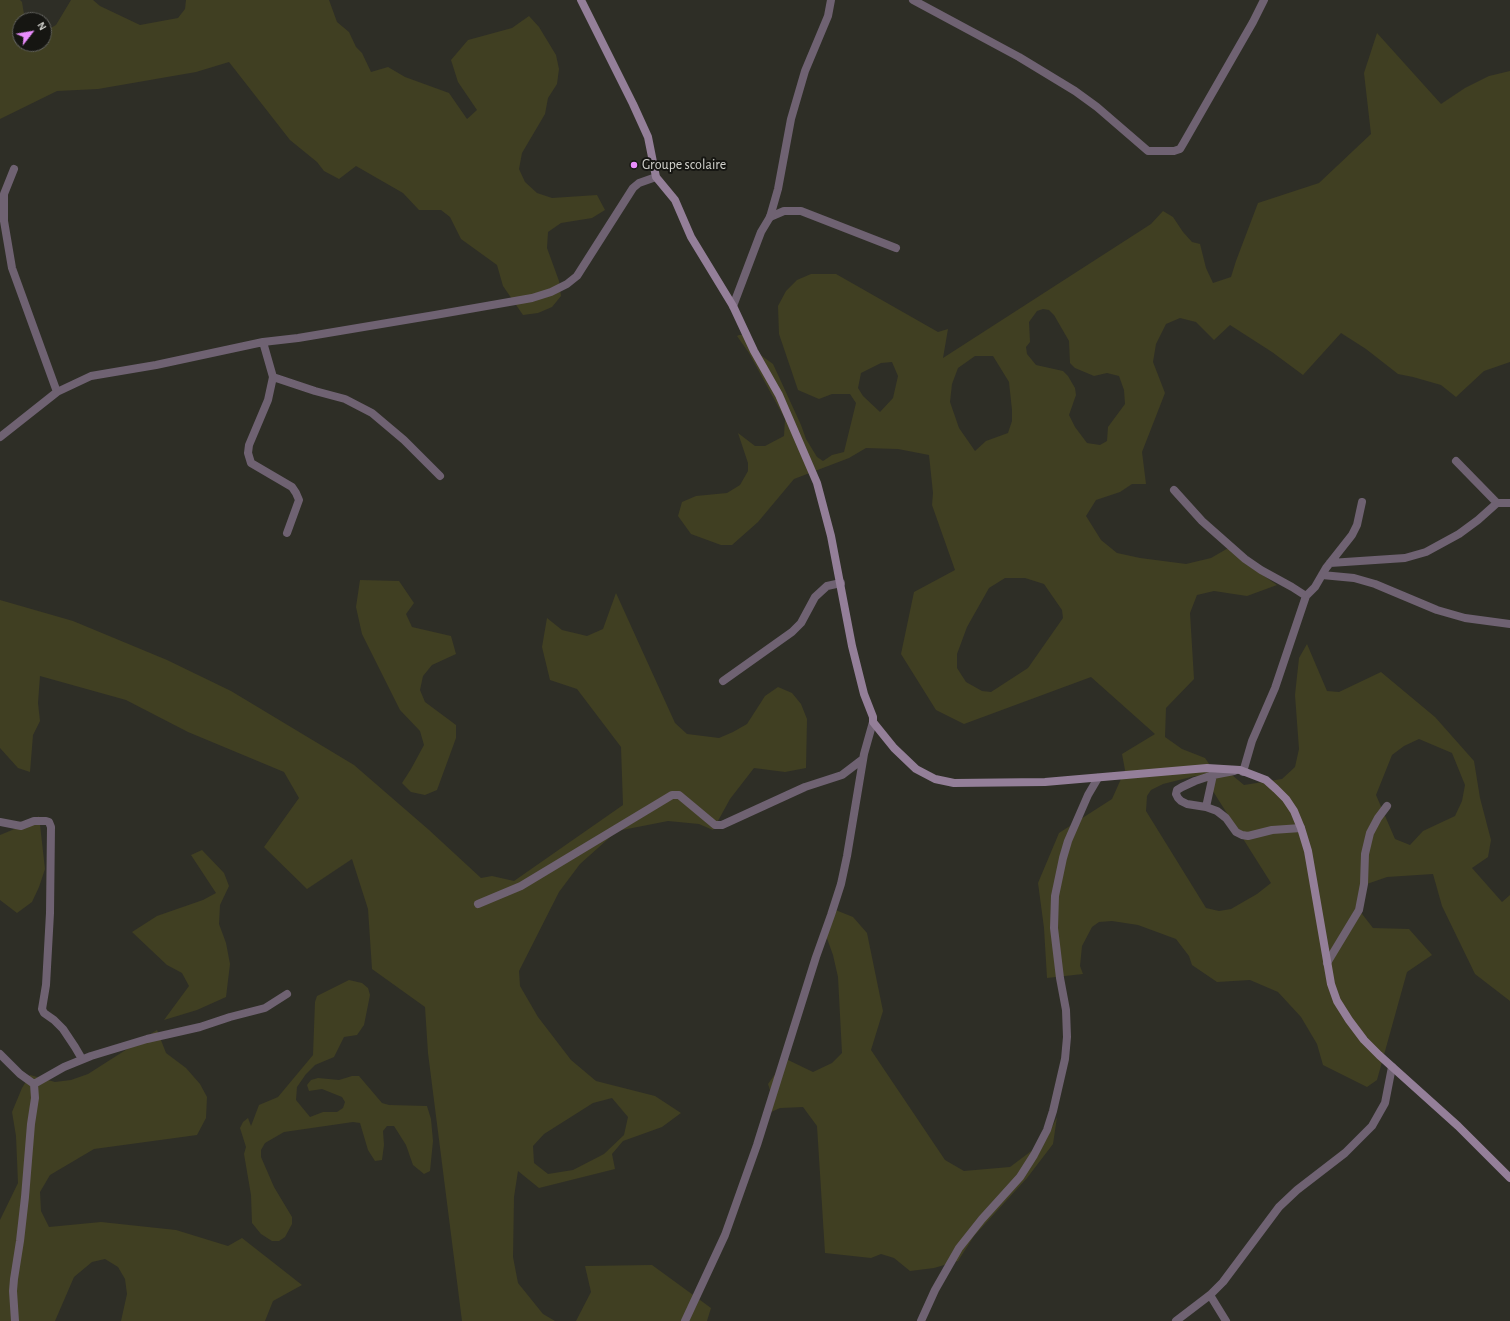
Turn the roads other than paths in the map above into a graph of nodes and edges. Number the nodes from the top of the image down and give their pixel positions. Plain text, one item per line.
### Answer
1 (581, 0) edge
2 (831, 0) edge
3 (913, 0) edge
4 (1264, 0) edge
5 (14, 169) dead end
6 (656, 177) junction
7 (770, 217) junction
8 (896, 248) dead end
9 (733, 306) junction
10 (263, 342) junction
11 (273, 377) junction
12 (57, 392) junction
13 (0, 437) edge
14 (1456, 461) dead end
15 (440, 476) dead end
16 (1174, 490) dead end
17 (1362, 502) dead end
18 (1497, 503) junction
19 (1510, 503) edge
20 (287, 533) dead end
21 (1330, 563) junction
22 (1322, 575) junction
23 (841, 583) junction
24 (1306, 596) junction
25 (1510, 624) edge
26 (723, 681) dead end
27 (873, 722) junction
28 (863, 760) junction
29 (1241, 771) junction
30 (1213, 775) junction
31 (1098, 778) junction
32 (1387, 806) dead end
33 (1206, 807) junction
34 (0, 822) edge
35 (1301, 828) junction
36 (478, 904) dead end
37 (1327, 963) junction
38 (287, 994) dead end
39 (0, 1054) edge
40 (82, 1059) junction
41 (1392, 1067) junction
42 (34, 1084) junction
43 (1510, 1178) edge
44 (1210, 1295) junction
45 (15, 1321) edge
46 (684, 1321) edge
47 (921, 1321) edge
48 (1176, 1321) edge
49 (1226, 1321) edge

1 - 6 main road
2 - 7 street
3 - 4 street
5 - 12 street
6 - 9 main road
6 - 10 street
7 - 8 street
7 - 9 street
9 - 23 main road
10 - 11 street
10 - 12 street
11 - 15 street
11 - 20 street
12 - 13 street
14 - 18 street
16 - 24 street
17 - 21 street
18 - 19 street
18 - 21 street
21 - 22 street
22 - 24 street
22 - 25 street
23 - 26 street
23 - 27 main road
24 - 29 street
27 - 28 street
27 - 31 main road
28 - 36 street
28 - 46 street
29 - 30 street
29 - 31 main road
29 - 35 main road
30 - 33 street
30 - 33 street
31 - 47 street
32 - 37 street
33 - 35 street
34 - 40 street
35 - 37 main road
37 - 41 main road
38 - 40 street
39 - 42 street
40 - 42 street
41 - 43 main road
41 - 44 street
42 - 45 street
44 - 48 street
44 - 49 street

